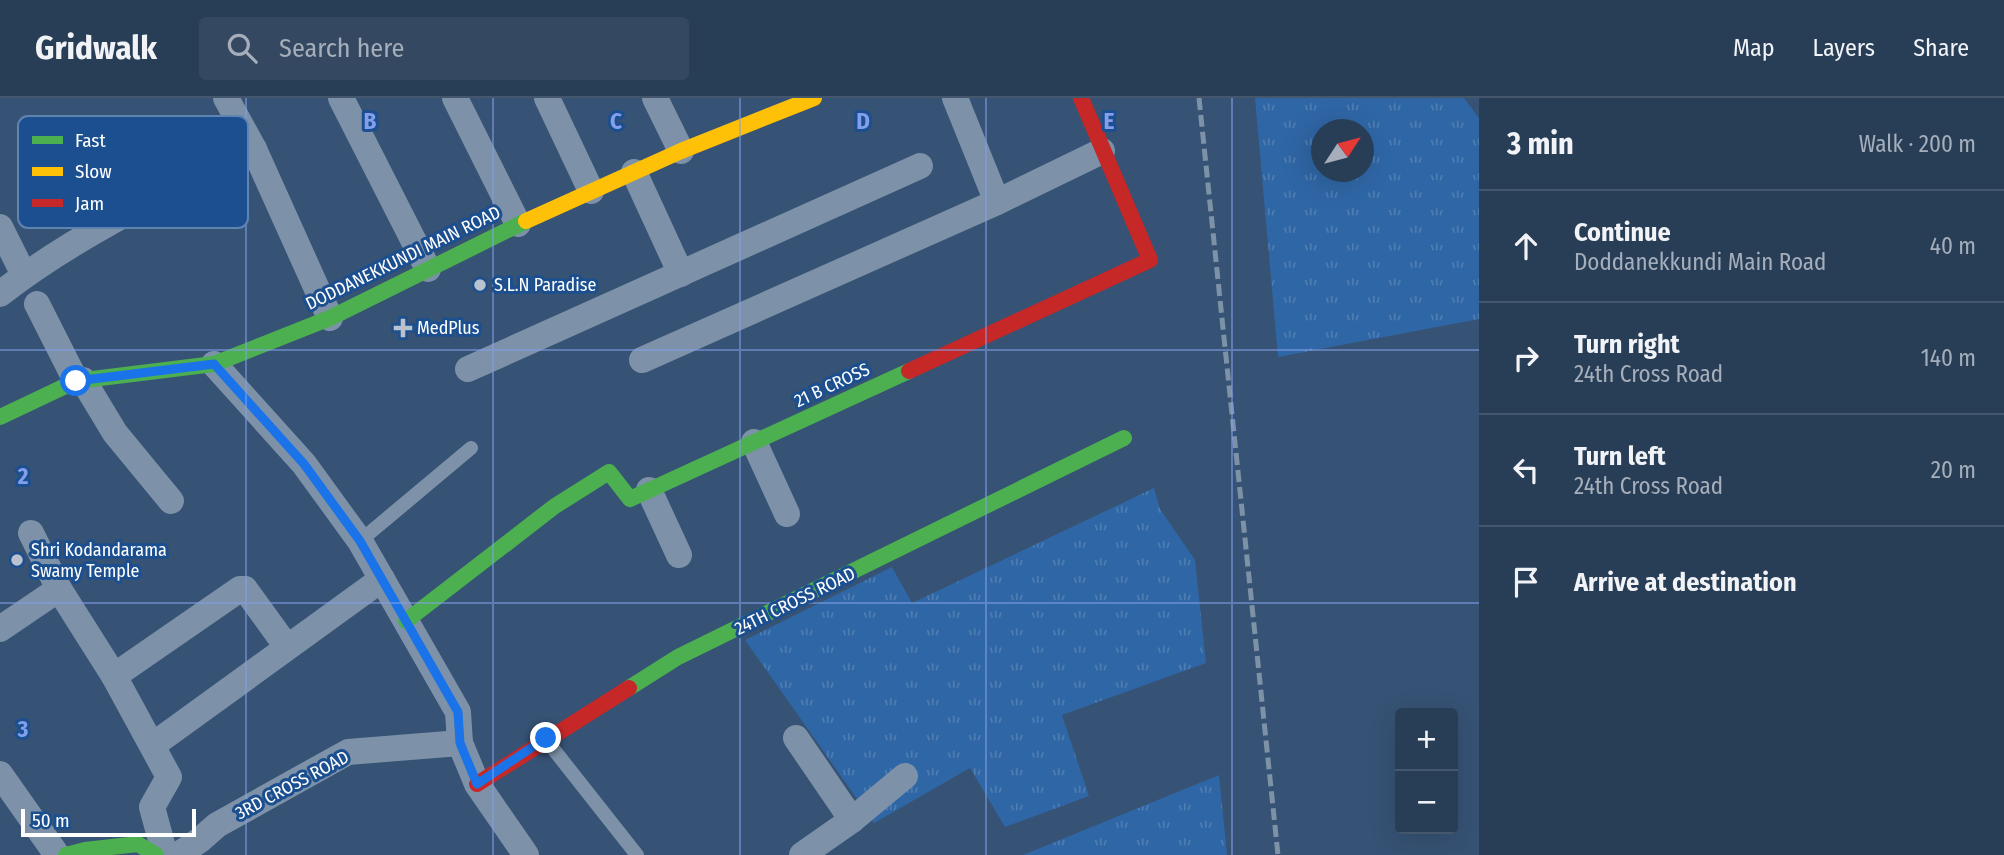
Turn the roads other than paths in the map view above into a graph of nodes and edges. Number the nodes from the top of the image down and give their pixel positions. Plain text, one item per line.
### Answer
1 (226, 98) edge
2 (341, 98) edge
3 (455, 98) edge
4 (547, 98) edge
5 (655, 98) edge
6 (814, 98) edge
7 (955, 98) edge
8 (1081, 98) edge
9 (774, 105) edge
10 (236, 116) edge
11 (248, 138) edge
12 (254, 149) junction
13 (1102, 150) junction
14 (681, 151) junction
15 (248, 152) edge
16 (920, 166) dead end
17 (634, 172) junction
18 (591, 191) junction
19 (997, 202) junction
20 (518, 224) junction
21 (0, 227) edge
22 (101, 228) edge
23 (428, 269) junction
24 (681, 274) junction
25 (24, 275) junction
26 (0, 294) edge
27 (37, 304) dead end
28 (330, 318) junction
29 (642, 360) dead end
30 (214, 364) junction
31 (468, 369) dead end
32 (79, 381) junction
33 (0, 417) edge
34 (1124, 438) dead end
35 (754, 442) junction
36 (471, 448) dead end
37 (649, 490) junction
38 (171, 501) dead end
39 (787, 514) dead end
40 (31, 533) dead end
41 (360, 541) junction
42 (679, 555) dead end
43 (382, 579) junction
44 (59, 589) junction
45 (406, 621) junction
46 (0, 629) edge
47 (287, 647) junction
48 (114, 676) junction
49 (546, 738) junction
50 (796, 738) dead end
51 (460, 743) junction
52 (153, 745) junction
53 (0, 774) edge
54 (905, 776) dead end
55 (477, 784) junction
56 (852, 820) junction
57 (208, 848) edge
58 (515, 851) edge
59 (57, 855) edge
60 (66, 855) edge
61 (156, 855) edge
62 (165, 855) edge
63 (178, 855) edge
64 (637, 855) edge
65 (802, 855) edge

1 - 10 street
2 - 23 street
3 - 20 street
4 - 18 street
5 - 14 street
6 - 9 street, DODDANEKKUNDI MAIN ROAD
7 - 19 street
8 - 13 street, 21 B CROSS
9 - 14 street, DODDANEKKUNDI MAIN ROAD
11 - 12 street
12 - 15 street
12 - 28 street
13 - 19 street
13 - 35 street, 21 B CROSS
14 - 17 street, DODDANEKKUNDI MAIN ROAD
16 - 24 street
17 - 18 street, DODDANEKKUNDI MAIN ROAD
17 - 24 street
18 - 20 street, DODDANEKKUNDI MAIN ROAD
19 - 29 street
20 - 23 street, DODDANEKKUNDI MAIN ROAD
21 - 25 street
22 - 25 street
23 - 28 street, DODDANEKKUNDI MAIN ROAD
24 - 31 street
25 - 26 street
27 - 32 street
28 - 30 street, DODDANEKKUNDI MAIN ROAD
30 - 32 street, DODDANEKKUNDI MAIN ROAD
30 - 41 street
32 - 33 street, DODDANEKKUNDI MAIN ROAD
32 - 38 street
34 - 49 street, 24TH CROSS ROAD
35 - 37 street, 21 B CROSS
35 - 39 street
36 - 41 lane
37 - 42 street
37 - 45 street, 21 B CROSS
40 - 44 street
41 - 43 street
43 - 45 street
43 - 47 street
44 - 46 street
44 - 48 street
45 - 51 street
47 - 48 street
47 - 52 street
48 - 52 street
49 - 55 street, 24TH CROSS ROAD
49 - 64 lane
50 - 56 street
51 - 55 street
51 - 57 street, 3RD CROSS ROAD
52 - 62 street
53 - 59 street
54 - 56 street
55 - 58 street
56 - 65 street
57 - 63 street, 3RD CROSS ROAD
60 - 61 street

